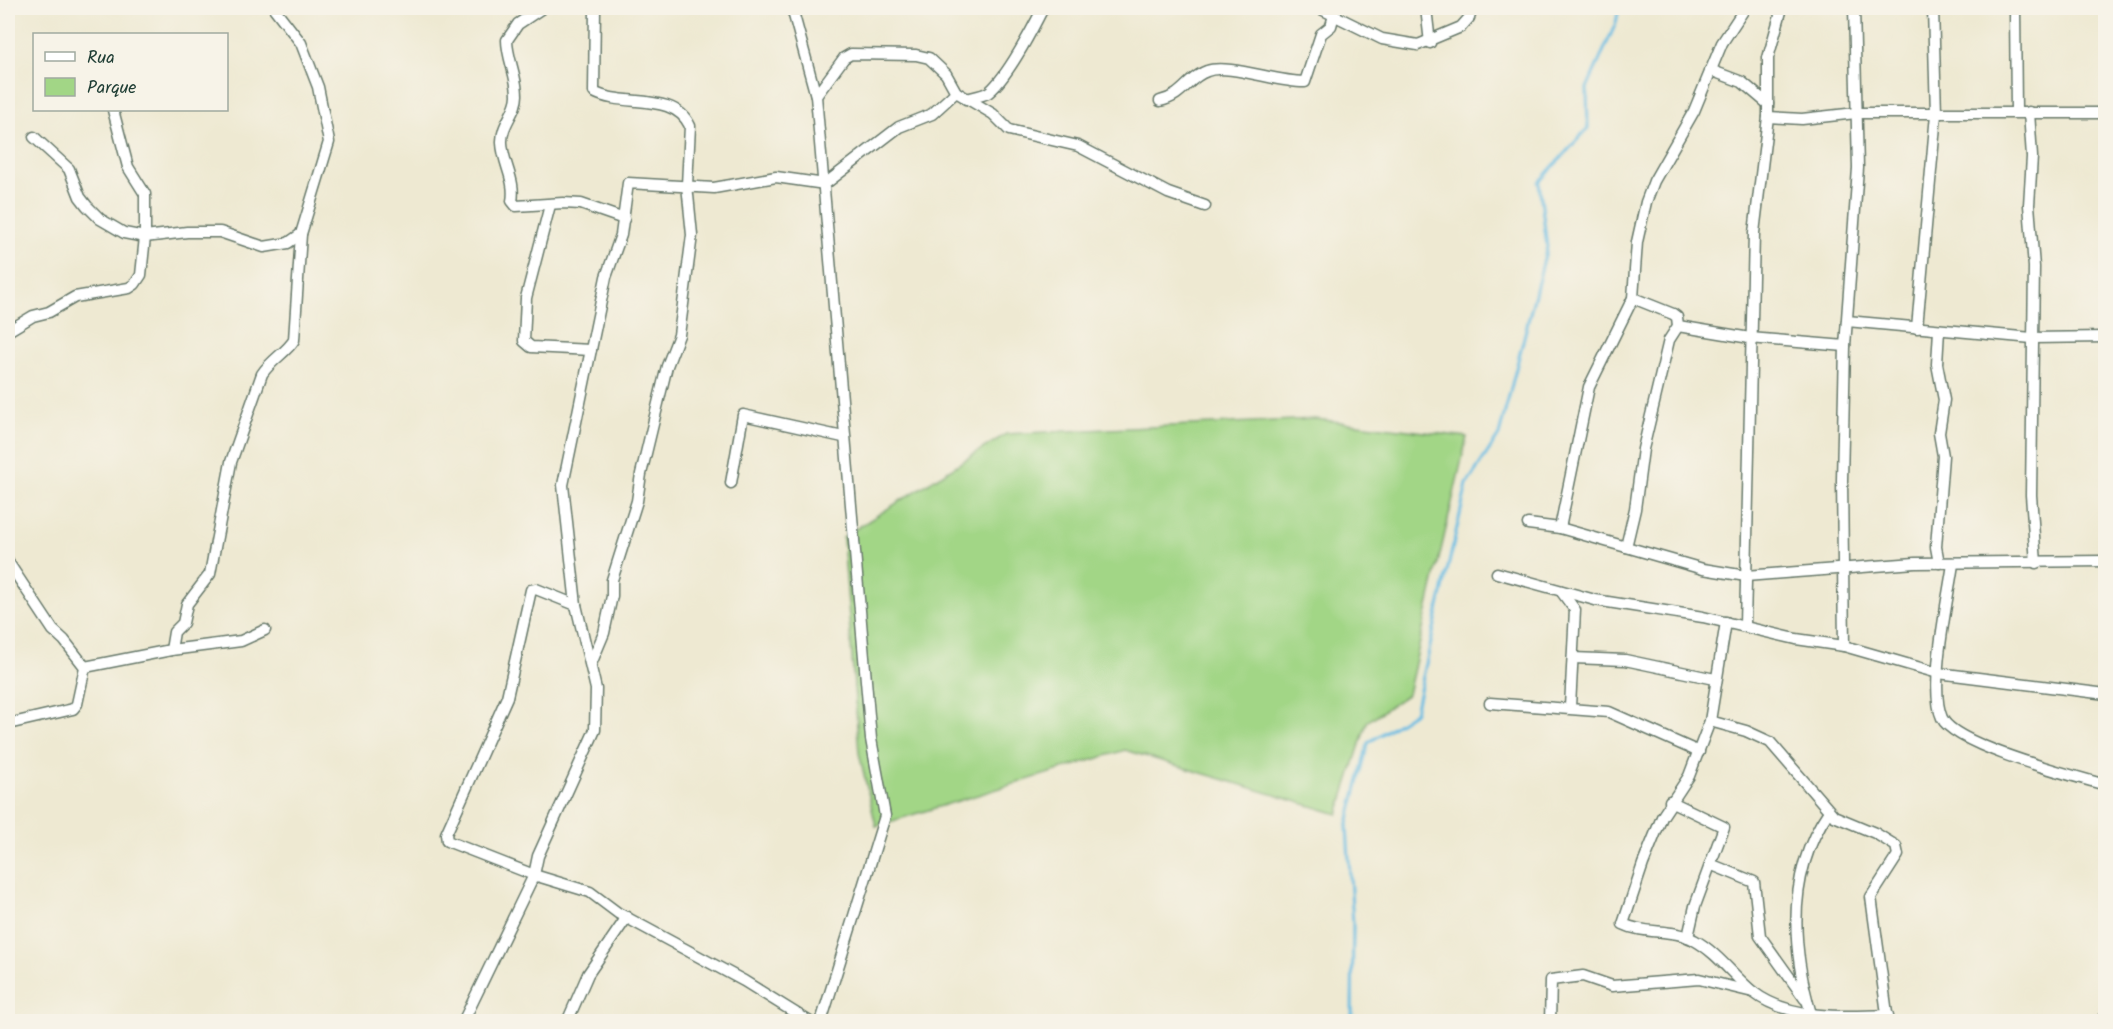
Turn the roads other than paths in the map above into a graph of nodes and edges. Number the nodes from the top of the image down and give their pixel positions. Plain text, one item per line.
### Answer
1 (274, 8) edge
2 (542, 8) edge
3 (595, 8) edge
4 (792, 8) edge
5 (1043, 8) edge
6 (1319, 8) edge
7 (1426, 8) edge
8 (1472, 8) edge
9 (1744, 8) edge
10 (1782, 8) edge
11 (1854, 8) edge
12 (1933, 8) edge
13 (2015, 8) edge
14 (1334, 15) junction
15 (1430, 42) junction
16 (1710, 70) junction
17 (956, 92) junction
18 (816, 96) junction
19 (966, 99) junction
20 (1160, 101) dead end
21 (1768, 104) junction
22 (113, 111) edge
23 (2016, 112) junction
24 (2029, 112) junction
25 (1856, 113) junction
26 (2106, 113) edge
27 (1936, 114) junction
28 (1767, 117) junction
29 (34, 137) dead end
30 (825, 184) junction
31 (687, 185) junction
32 (550, 204) junction
33 (1205, 206) dead end
34 (624, 219) junction
35 (301, 234) junction
36 (145, 237) junction
37 (1634, 298) junction
38 (1847, 321) junction
39 (1677, 326) junction
40 (1917, 328) junction
41 (1939, 330) junction
42 (8, 331) edge
43 (2106, 337) edge
44 (1750, 338) junction
45 (2032, 338) junction
46 (1845, 346) junction
47 (591, 351) junction
48 (843, 437) junction
49 (731, 483) dead end
50 (1528, 524) dead end
51 (1560, 528) junction
52 (1626, 547) junction
53 (2106, 561) edge
54 (8, 562) edge
55 (1940, 563) junction
56 (2036, 563) junction
57 (1953, 564) junction
58 (1842, 567) junction
59 (1497, 573) dead end
60 (1746, 576) junction
61 (1559, 589) junction
62 (576, 605) junction
63 (1726, 622) junction
64 (1745, 625) junction
65 (265, 630) dead end
66 (1844, 646) junction
67 (171, 650) junction
68 (1573, 658) junction
69 (591, 664) junction
70 (85, 667) junction
71 (1938, 673) junction
72 (1715, 679) junction
73 (2106, 694) edge
74 (1490, 703) dead end
75 (1570, 707) junction
76 (1710, 721) junction
77 (8, 724) edge
78 (1699, 752) junction
79 (2106, 785) edge
80 (1670, 801) junction
81 (1829, 811) junction
82 (1710, 864) junction
83 (534, 875) junction
84 (627, 917) junction
85 (1688, 937) junction
86 (1753, 992) junction
87 (1807, 1001) junction
88 (1811, 1014) junction
89 (2106, 1017) edge
90 (1888, 1018) edge
91 (1835, 1019) edge
92 (463, 1022) edge
93 (567, 1022) edge
94 (810, 1022) edge
95 (821, 1022) edge
96 (1550, 1022) edge
97 (2098, 1022) edge

1 - 35 street
2 - 32 street
3 - 31 street
4 - 18 street
5 - 19 street
6 - 14 street
7 - 15 street
8 - 15 street
9 - 16 street
10 - 21 street
11 - 25 street
12 - 27 street
13 - 23 street
14 - 15 street
14 - 20 street
16 - 21 street
16 - 37 street
17 - 18 street
17 - 19 street
17 - 30 street
18 - 30 street
19 - 33 street
21 - 28 street
22 - 36 street
23 - 24 street
23 - 27 street
24 - 26 street
24 - 45 street
25 - 27 street
25 - 28 street
25 - 38 street
27 - 40 street
28 - 44 street
29 - 36 street
30 - 31 street
30 - 48 street
31 - 34 street
31 - 69 street
32 - 34 street
32 - 47 street
34 - 47 street
35 - 36 street
35 - 67 street
36 - 42 street
37 - 39 street
37 - 51 street
38 - 40 street
38 - 46 street
39 - 44 street
39 - 52 street
40 - 41 street
41 - 45 street
41 - 55 street
43 - 45 street
44 - 46 street
44 - 60 street
45 - 56 street
46 - 58 street
47 - 62 street
48 - 49 street
48 - 95 street
50 - 51 street
51 - 52 street
52 - 60 street
53 - 56 street
54 - 70 street
55 - 57 street
55 - 58 street
56 - 57 street
57 - 71 street
58 - 60 street
58 - 66 street
59 - 61 street
60 - 64 street
61 - 63 street
61 - 68 street
62 - 69 street
62 - 83 street
63 - 64 street
63 - 72 street
64 - 66 street
65 - 67 street
66 - 71 street
67 - 70 street
68 - 72 street
68 - 75 street
69 - 83 street
70 - 77 street
71 - 73 street
71 - 79 street
72 - 76 street
74 - 75 street
75 - 78 street
76 - 78 street
76 - 81 street
78 - 80 street
80 - 82 street
80 - 85 street
81 - 87 street
81 - 90 street
82 - 85 street
82 - 87 street
83 - 84 street
83 - 92 street
84 - 93 street
84 - 94 street
85 - 86 street
86 - 88 street
86 - 96 street
87 - 88 street
88 - 91 street
89 - 97 street
90 - 91 street

